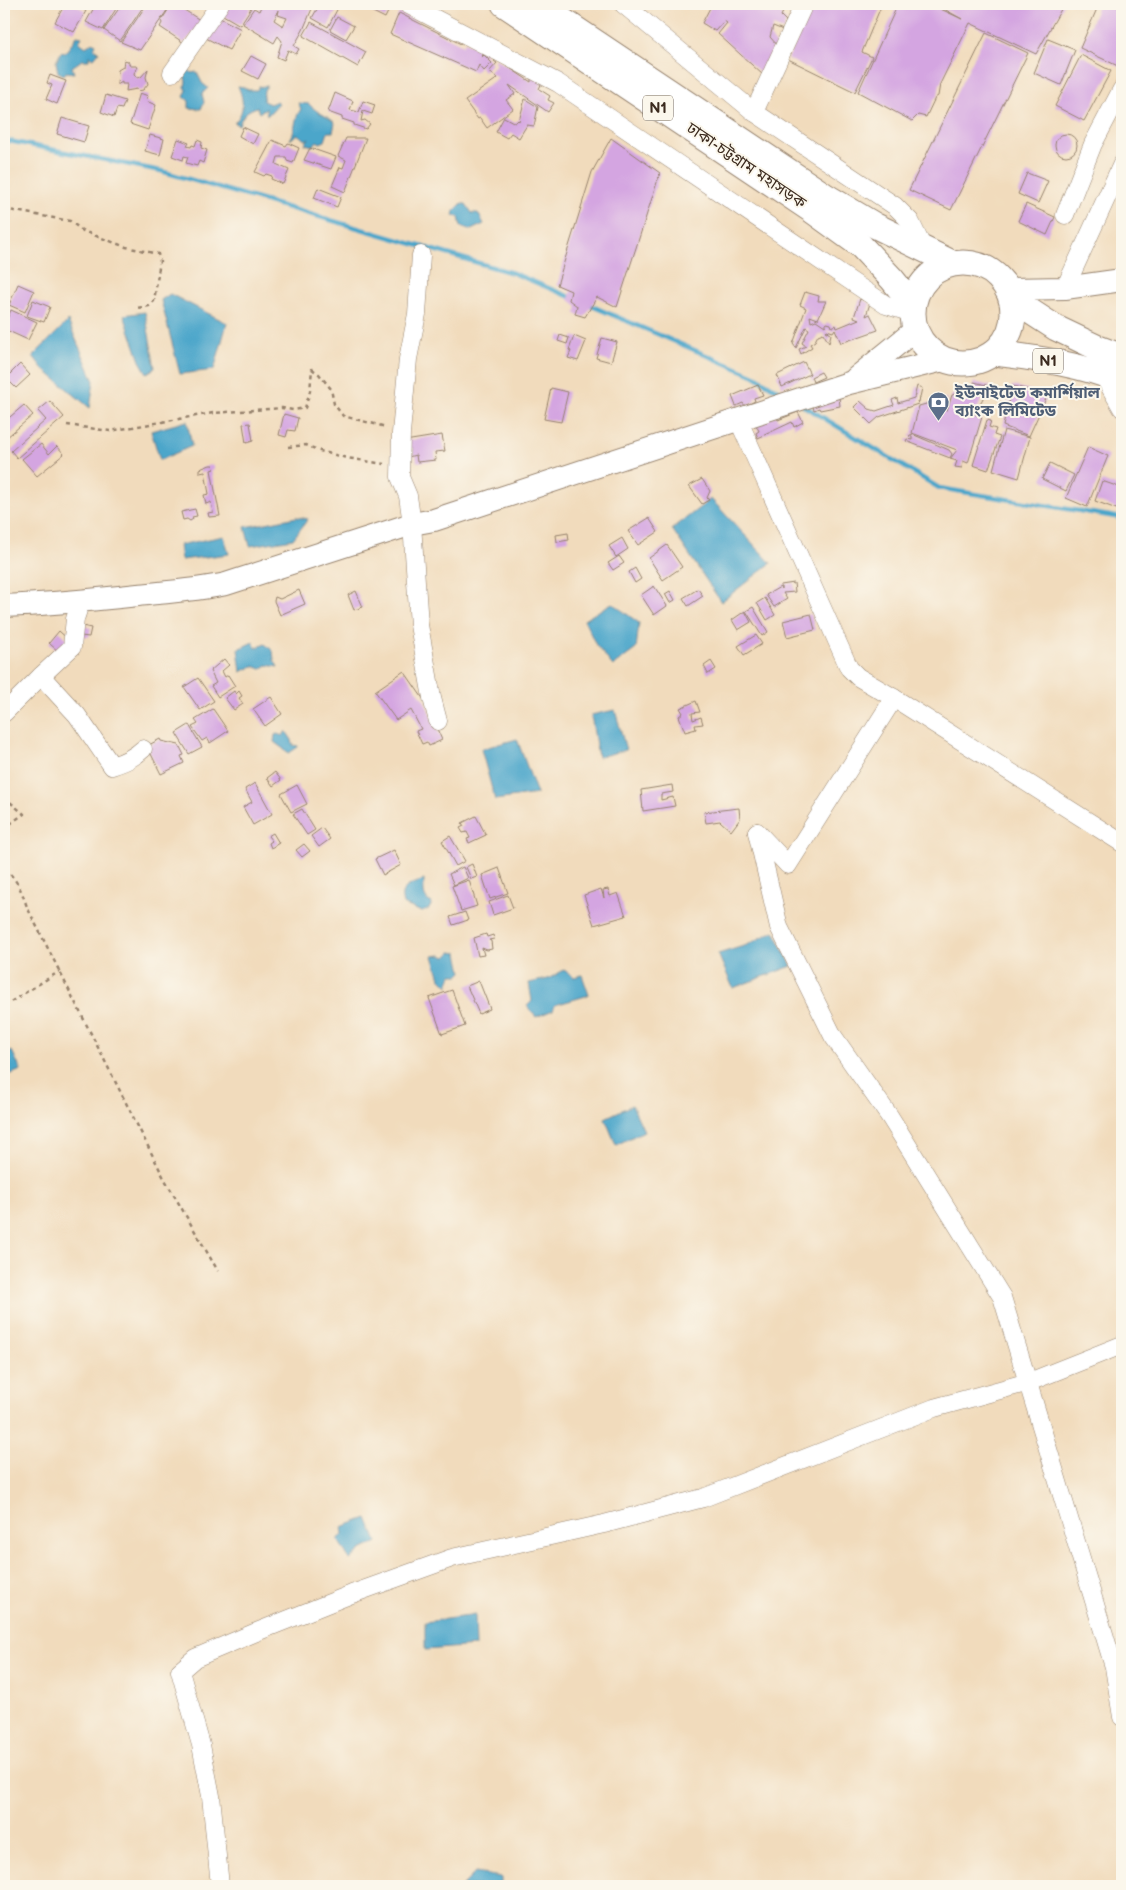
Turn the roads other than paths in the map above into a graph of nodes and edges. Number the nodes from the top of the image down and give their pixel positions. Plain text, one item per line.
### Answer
1 (220, 4) edge
2 (407, 4) edge
3 (504, 4) edge
4 (538, 4) edge
5 (624, 4) edge
6 (804, 4) edge
7 (172, 73) dead end
8 (1122, 89) edge
9 (754, 112) junction
10 (1122, 164) edge
11 (819, 203) junction
12 (1065, 215) dead end
13 (923, 248) junction
14 (421, 256) dead end
15 (952, 263) junction
16 (1122, 280) edge
17 (1065, 288) junction
18 (1011, 295) junction
19 (913, 316) junction
20 (995, 353) junction
21 (1122, 356) edge
22 (943, 360) junction
23 (1112, 377) edge
24 (849, 383) junction
25 (1122, 408) edge
26 (738, 419) junction
27 (412, 524) junction
28 (81, 601) junction
29 (4, 606) edge
30 (40, 676) junction
31 (894, 698) junction
32 (4, 713) edge
33 (438, 721) dead end
34 (143, 749) dead end
35 (1122, 843) edge
36 (1122, 1345) edge
37 (1029, 1382) junction
38 (1122, 1717) edge
39 (220, 1886) edge

1 - 7 street
2 - 19 street
3 - 11 highway, ঢাকা-চট্টগ্রাম মহাসড়ক / N1
4 - 11 highway, ঢাকা-চট্টগ্রাম মহাসড়ক / N1
5 - 9 street
6 - 9 street
8 - 12 street
9 - 13 street
10 - 17 street
11 - 13 highway, N1
11 - 19 highway, N1
13 - 15 highway, N1
14 - 27 street
15 - 18 highway, N1
15 - 19 highway
16 - 17 main road
17 - 18 main road
18 - 20 highway
18 - 21 highway, N1
19 - 22 highway, N1
19 - 24 main road
20 - 22 highway, N1
20 - 23 highway, N1
22 - 24 main road
23 - 25 street
24 - 26 main road
26 - 27 main road
26 - 31 street
27 - 28 main road
27 - 33 street
28 - 29 main road
28 - 30 street
30 - 32 street
30 - 34 street
31 - 35 street
31 - 37 street
36 - 37 street
37 - 38 street
37 - 39 street

